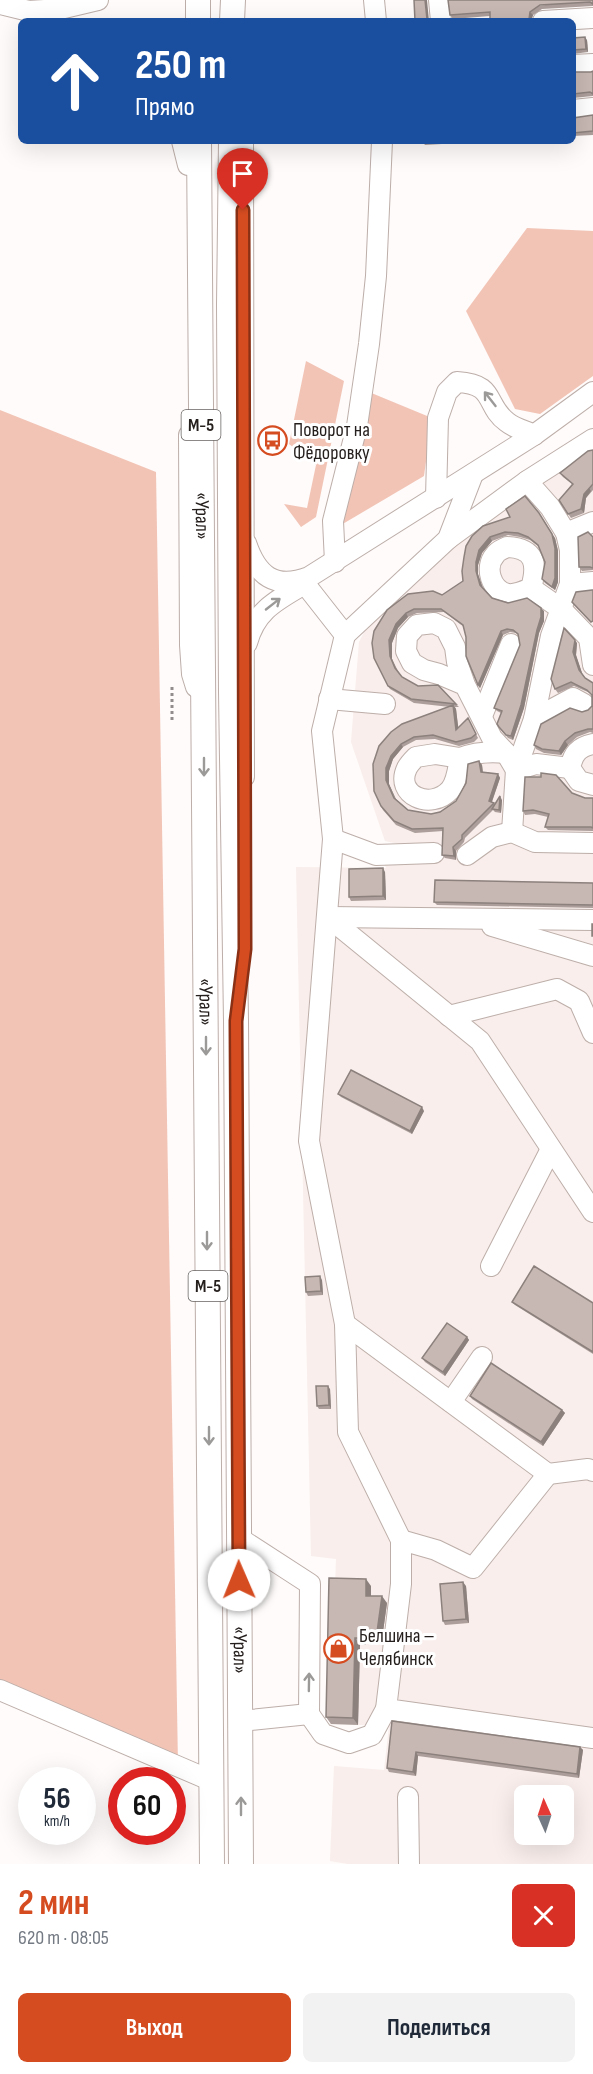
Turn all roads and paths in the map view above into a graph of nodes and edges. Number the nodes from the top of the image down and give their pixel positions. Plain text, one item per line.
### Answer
1 (98, 0) edge
2 (187, 0) edge
3 (198, 0) edge
4 (232, 0) edge
5 (237, 0) edge
6 (374, 0) edge
7 (439, 0) edge
8 (0, 4) edge
9 (0, 12) edge
10 (188, 18) edge
11 (198, 18) edge
12 (232, 18) edge
13 (239, 18) edge
14 (376, 18) edge
15 (441, 18) edge
16 (593, 18) edge
17 (18, 19) edge
18 (576, 19) edge
19 (593, 64) edge
20 (576, 65) edge
21 (593, 108) edge
22 (576, 110) edge
23 (183, 144) edge
24 (188, 144) edge
25 (199, 144) edge
26 (231, 144) edge
27 (243, 144) edge
28 (382, 144) edge
29 (189, 165) junction
30 (593, 392) edge
31 (534, 435) junction
32 (593, 439) edge
33 (473, 474) junction
34 (527, 481) junction
35 (436, 498) junction
36 (593, 522) edge
37 (566, 533) junction
38 (244, 538) junction
39 (448, 539) junction
40 (335, 562) junction
41 (593, 582) edge
42 (305, 584) junction
43 (570, 584) junction
44 (531, 588) dead end
45 (561, 609) junction
46 (345, 635) junction
47 (591, 638) edge
48 (511, 644) dead end
49 (593, 665) edge
50 (243, 674) junction
51 (465, 685) dead end
52 (172, 687) dead end
53 (329, 699) junction
54 (384, 704) dead end
55 (585, 704) dead end
56 (203, 709) junction
57 (482, 716) junction
58 (534, 718) junction
59 (172, 722) dead end
60 (593, 744) edge
61 (506, 753) junction
62 (460, 758) dead end
63 (570, 768) junction
64 (516, 770) junction
65 (593, 785) edge
66 (512, 832) junction
67 (333, 839) junction
68 (593, 843) edge
69 (434, 853) dead end
70 (467, 855) dead end
71 (328, 918) junction
72 (469, 919) junction
73 (593, 920) edge
74 (593, 956) edge
75 (449, 1016) junction
76 (236, 1021) junction
77 (593, 1033) edge
78 (551, 1149) junction
79 (593, 1212) edge
80 (491, 1266) dead end
81 (345, 1324) junction
82 (482, 1357) dead end
83 (451, 1402) junction
84 (593, 1471) edge
85 (548, 1474) junction
86 (238, 1538) junction
87 (401, 1540) junction
88 (0, 1690) edge
89 (386, 1709) junction
90 (309, 1714) junction
91 (241, 1721) junction
92 (593, 1738) edge
93 (212, 1781) junction
94 (408, 1797) dead end
95 (212, 1864) edge
96 (241, 1864) edge
97 (409, 1864) edge

1 - 8 street
2 - 10 street
3 - 11 main road
4 - 12 main road
5 - 13 street
6 - 14 street
7 - 15 street
9 - 17 street
16 - 18 street
19 - 20 street
21 - 22 street
23 - 29 street
24 - 29 street
25 - 56 main road, «Урал» / М-5
26 - 76 main road, «Урал» / М-5
27 - 38 street
28 - 40 street
29 - 56 street
30 - 31 street
31 - 33 street
31 -> 35 street
32 - 34 street
33 - 35 street
33 - 39 street
34 - 37 street
34 - 39 street
35 - 40 street
36 - 37 street
37 - 43 street
38 - 40 street
38 - 50 street
39 - 46 street
40 - 42 street
41 - 43 street
42 - 46 street
50 -> 42 street
43 - 45 street
44 - 45 street
45 - 47 street
45 - 58 street
46 - 53 street
47 - 49 street
48 - 57 street
50 - 76 street
51 - 57 street
52 - 59 path
53 - 54 street
53 - 67 street
55 - 58 street
56 -> 93 main road, «Урал» / М-5
57 - 61 street
58 - 64 street
60 - 63 street
61 - 62 street
61 - 64 street
63 - 64 street
63 - 65 street
64 - 66 street
66 - 68 street
66 - 70 street
67 - 69 street
67 - 71 street
71 - 72 street
71 - 75 street
71 - 81 street
72 - 73 street
72 - 74 street
75 - 77 street
75 - 78 street
76 - 86 main road, «Урал» / М-5
78 - 79 street
78 - 80 street
81 - 83 street
81 - 87 street
82 - 83 street
83 - 85 street
84 - 85 street
85 - 87 street
90 -> 86 street
86 - 91 main road, «Урал» / М-5
87 - 89 street
88 - 93 street
89 - 90 street
89 - 92 street
90 - 91 street
96 -> 91 main road, «Урал» / М-5
93 - 95 main road, «Урал» / М-5
94 - 97 street

